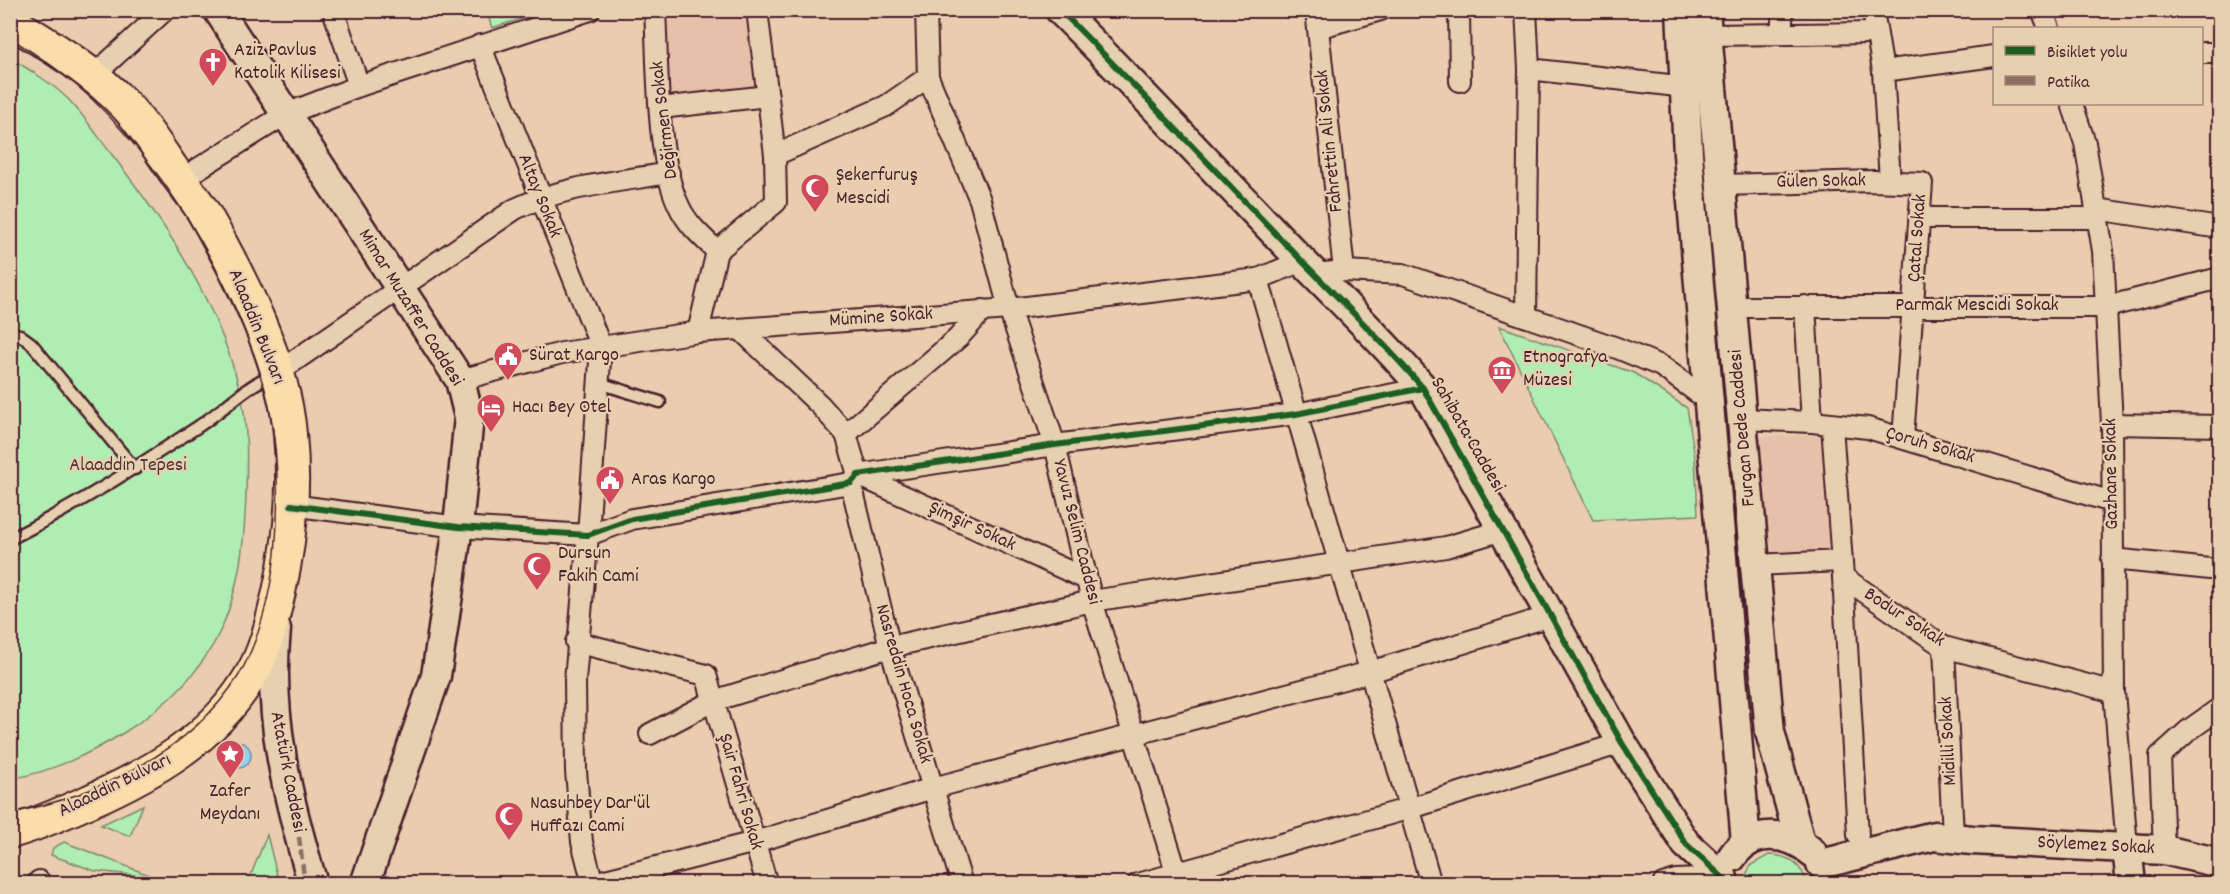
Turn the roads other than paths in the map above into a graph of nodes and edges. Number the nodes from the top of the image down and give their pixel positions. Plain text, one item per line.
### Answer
1 (165, 10) edge
2 (218, 10) edge
3 (333, 10) edge
4 (590, 10) edge
5 (655, 10) edge
6 (757, 10) edge
7 (926, 10) edge
8 (1060, 10) edge
9 (1381, 10) edge
10 (1459, 10) edge
11 (1526, 10) edge
12 (1681, 10) edge
13 (1783, 10) edge
14 (1873, 10) edge
15 (2042, 10) edge
16 (557, 16) edge
17 (1317, 19) edge
18 (10, 21) edge
19 (1706, 23) edge
20 (2049, 27) edge
21 (1781, 33) junction
22 (1875, 33) junction
23 (480, 45) junction
24 (2203, 53) edge
25 (2220, 53) edge
26 (1993, 56) edge
27 (1529, 69) junction
28 (1883, 71) junction
29 (93, 76) junction
30 (928, 77) junction
31 (1460, 81) dead end
32 (359, 86) junction
33 (1686, 87) junction
34 (768, 96) junction
35 (2072, 105) edge
36 (660, 108) junction
37 (286, 114) junction
38 (775, 155) junction
39 (669, 173) junction
40 (180, 180) junction
41 (1890, 181) junction
42 (1922, 183) joint
43 (1720, 184) junction
44 (539, 197) junction
45 (2097, 214) junction
46 (1921, 218) junction
47 (2220, 228) edge
48 (717, 250) junction
49 (1309, 268) junction
50 (1344, 272) junction
51 (2220, 278) edge
52 (1258, 279) junction
53 (400, 288) junction
54 (1805, 306) junction
55 (1914, 306) junction
56 (1731, 307) junction
57 (2106, 307) junction
58 (1009, 309) junction
59 (983, 310) junction
60 (1526, 316) junction
61 (740, 329) junction
62 (698, 332) junction
63 (10, 333) edge
64 (600, 346) junction
65 (278, 372) junction
66 (460, 380) junction
67 (598, 383) junction
68 (1423, 388) junction
69 (1709, 401) junction
70 (660, 402) dead end
71 (1296, 414) junction
72 (1742, 419) junction
73 (1812, 422) junction
74 (2112, 424) junction
75 (1832, 425) junction
76 (2220, 426) edge
77 (846, 434) junction
78 (1903, 438) junction
79 (1054, 445) junction
80 (135, 468) junction
81 (854, 479) junction
82 (2112, 502) junction
83 (291, 505) junction
84 (458, 527) junction
85 (1503, 530) junction
86 (588, 535) junction
87 (10, 539) edge
88 (2112, 559) junction
89 (1338, 565) junction
90 (1755, 565) junction
91 (1842, 569) junction
92 (2220, 570) edge
93 (1086, 579) junction
94 (280, 587) junction
95 (1092, 601) junction
96 (1550, 616) junction
97 (576, 642) junction
98 (890, 647) junction
99 (1944, 647) junction
100 (1370, 672) junction
101 (2114, 692) junction
102 (713, 701) junction
103 (2220, 708) edge
104 (650, 734) dead end
105 (1132, 734) junction
106 (1622, 743) junction
107 (933, 788) junction
108 (1410, 808) junction
109 (10, 832) edge
110 (1858, 835) dead end
111 (299, 837) junction
112 (1962, 838) junction
113 (755, 842) junction
114 (1800, 842) junction
115 (1746, 843) junction
116 (2127, 847) junction
117 (2164, 849) junction
118 (2220, 863) edge
119 (1823, 874) edge
120 (1178, 878) edge
121 (1723, 881) edge
122 (592, 883) edge
123 (305, 884) edge
124 (313, 884) edge
125 (364, 884) edge
126 (767, 884) edge
127 (962, 884) edge
128 (1138, 884) edge
129 (1431, 884) edge
130 (1664, 884) edge
131 (2131, 884) edge

1 - 29 street
2 - 37 street, Mimar Muzaffer Caddesi
3 - 32 street
4 - 16 street
5 - 36 street, Değirmen Sokak
6 - 34 street
7 - 30 street, Yavuz Selim Caddesi
8 - 49 street, Sahibata Caddesi
9 - 17 street
10 - 31 street
11 - 27 street
12 - 33 street, Furgan Dede Caddesi
13 - 21 street
14 - 22 street, Çatal Sokak
15 - 20 street
16 - 23 street
17 - 50 street, Fahrettin Ali Sokak
18 - 29 main road, Alaaddin Bulvarı
19 - 21 street
19 - 43 street, Furgan Dede Caddesi
21 - 22 street
22 - 28 street, Çatal Sokak
23 - 32 street
23 - 44 street, Altay Sokak
24 - 25 street
26 - 28 street
27 - 33 street
27 - 60 street
28 - 41 street, Çatal Sokak
29 - 40 main road, Alaaddin Bulvarı
30 - 38 street
30 - 58 street, Yavuz Selim Caddesi
32 - 37 street
33 - 69 street, Furgan Dede Caddesi
34 - 36 street
34 - 38 street
35 - 45 street, Gazhane Sokak
36 - 39 street, Değirmen Sokak
37 - 40 street
37 - 53 street, Mimar Muzaffer Caddesi
38 - 48 street
39 - 44 street
39 - 48 street, Değirmen Sokak
40 - 65 main road, Alaaddin Bulvarı
41 - 42 street, Gülen Sokak
41 - 43 street, Gülen Sokak
42 - 46 street, Çatal Sokak
43 - 56 street, Furgan Dede Caddesi
44 - 53 street
44 - 64 street, Altay Sokak
45 - 46 street
45 - 47 street
45 - 57 street, Gazhane Sokak
46 - 55 street, Çatal Sokak
48 - 62 street
49 - 50 street, Mümine Sokak
49 - 52 street, Mümine Sokak
49 - 68 street, Sahibata Caddesi
50 - 60 street, Mümine Sokak
51 - 57 street, Parmak Mescidi Sokak
52 - 58 street, Mümine Sokak
52 - 71 street
53 - 65 street
53 - 66 street, Mimar Muzaffer Caddesi
54 - 55 street, Parmak Mescidi Sokak
54 - 56 street, Parmak Mescidi Sokak
54 - 73 street
55 - 57 street, Parmak Mescidi Sokak
55 - 78 street, Çatal Sokak
56 - 72 street, Furgan Dede Caddesi
57 - 74 street, Gazhane Sokak
58 - 59 street, Mümine Sokak
58 - 79 street, Yavuz Selim Caddesi
59 - 61 street, Mümine Sokak
59 - 77 street
60 - 69 street, Mümine Sokak
61 - 62 street, Mümine Sokak
61 - 77 street
62 - 64 street, Mümine Sokak
63 - 80 lane
64 - 66 street, Mümine Sokak
64 - 67 street
65 - 80 lane
65 - 83 main road, Alaaddin Bulvarı
66 - 84 street, Mimar Muzaffer Caddesi
67 - 70 lane
67 - 86 street
68 - 71 street
68 - 85 street, Sahibata Caddesi
69 - 115 street, Furgan Dede Caddesi
71 - 79 street
71 - 89 street
72 - 73 street, Çoruh Sokak
72 - 90 street, Furgan Dede Caddesi
73 - 75 street, Çoruh Sokak
74 - 76 street
74 - 82 street, Gazhane Sokak
75 - 78 street, Çoruh Sokak
75 - 91 street
77 - 81 street, Nasreddin Hoca Sokak
78 - 82 street, Çoruh Sokak
79 - 81 street
79 - 93 street, Yavuz Selim Caddesi
80 - 87 lane
81 - 86 street
81 - 93 street, Şimşir Sokak
81 - 98 street, Nasreddin Hoca Sokak
82 - 88 street, Gazhane Sokak
83 - 84 street
83 - 94 main road, Alaaddin Bulvarı
84 - 86 street
84 - 125 street, Mimar Muzaffer Caddesi
85 - 89 street
85 - 96 street, Sahibata Caddesi
86 - 97 street
88 - 92 street
88 - 101 street, Gazhane Sokak
89 - 95 street
89 - 100 street
90 - 91 street
90 - 114 street, Furgan Dede Caddesi
91 - 99 street, Bodur Sokak
91 - 110 street
93 - 95 street, Yavuz Selim Caddesi
94 - 109 main road, Alaaddin Bulvarı
94 - 111 street, Atatürk Caddesi
95 - 98 street
95 - 105 street, Yavuz Selim Caddesi
96 - 100 street
96 - 106 street, Sahibata Caddesi
97 - 102 street, Şair Fahri Sokak
97 - 122 street
98 - 102 street
98 - 107 street, Nasreddin Hoca Sokak
99 - 101 street, Bodur Sokak
99 - 112 street, Midilli Sokak
100 - 105 street
100 - 108 street
101 - 116 street, Gazhane Sokak
102 - 104 street
102 - 113 street, Şair Fahri Sokak
103 - 117 street
105 - 107 street
105 - 120 street, Yavuz Selim Caddesi
106 - 108 street
106 - 121 street, Sahibata Caddesi
107 - 113 street
107 - 127 street, Nasreddin Hoca Sokak
108 - 120 street
108 - 129 street
111 - 123 street
111 - 124 street, Atatürk Caddesi
112 - 116 street, Söylemez Sokak
112 - 119 street, Söylemez Sokak
113 - 122 street
113 - 126 street, Şair Fahri Sokak
114 - 115 street
114 - 119 street
115 - 121 street
116 - 117 street, Söylemez Sokak
116 - 131 street
117 - 118 street, Söylemez Sokak
120 - 128 street
121 - 130 street

